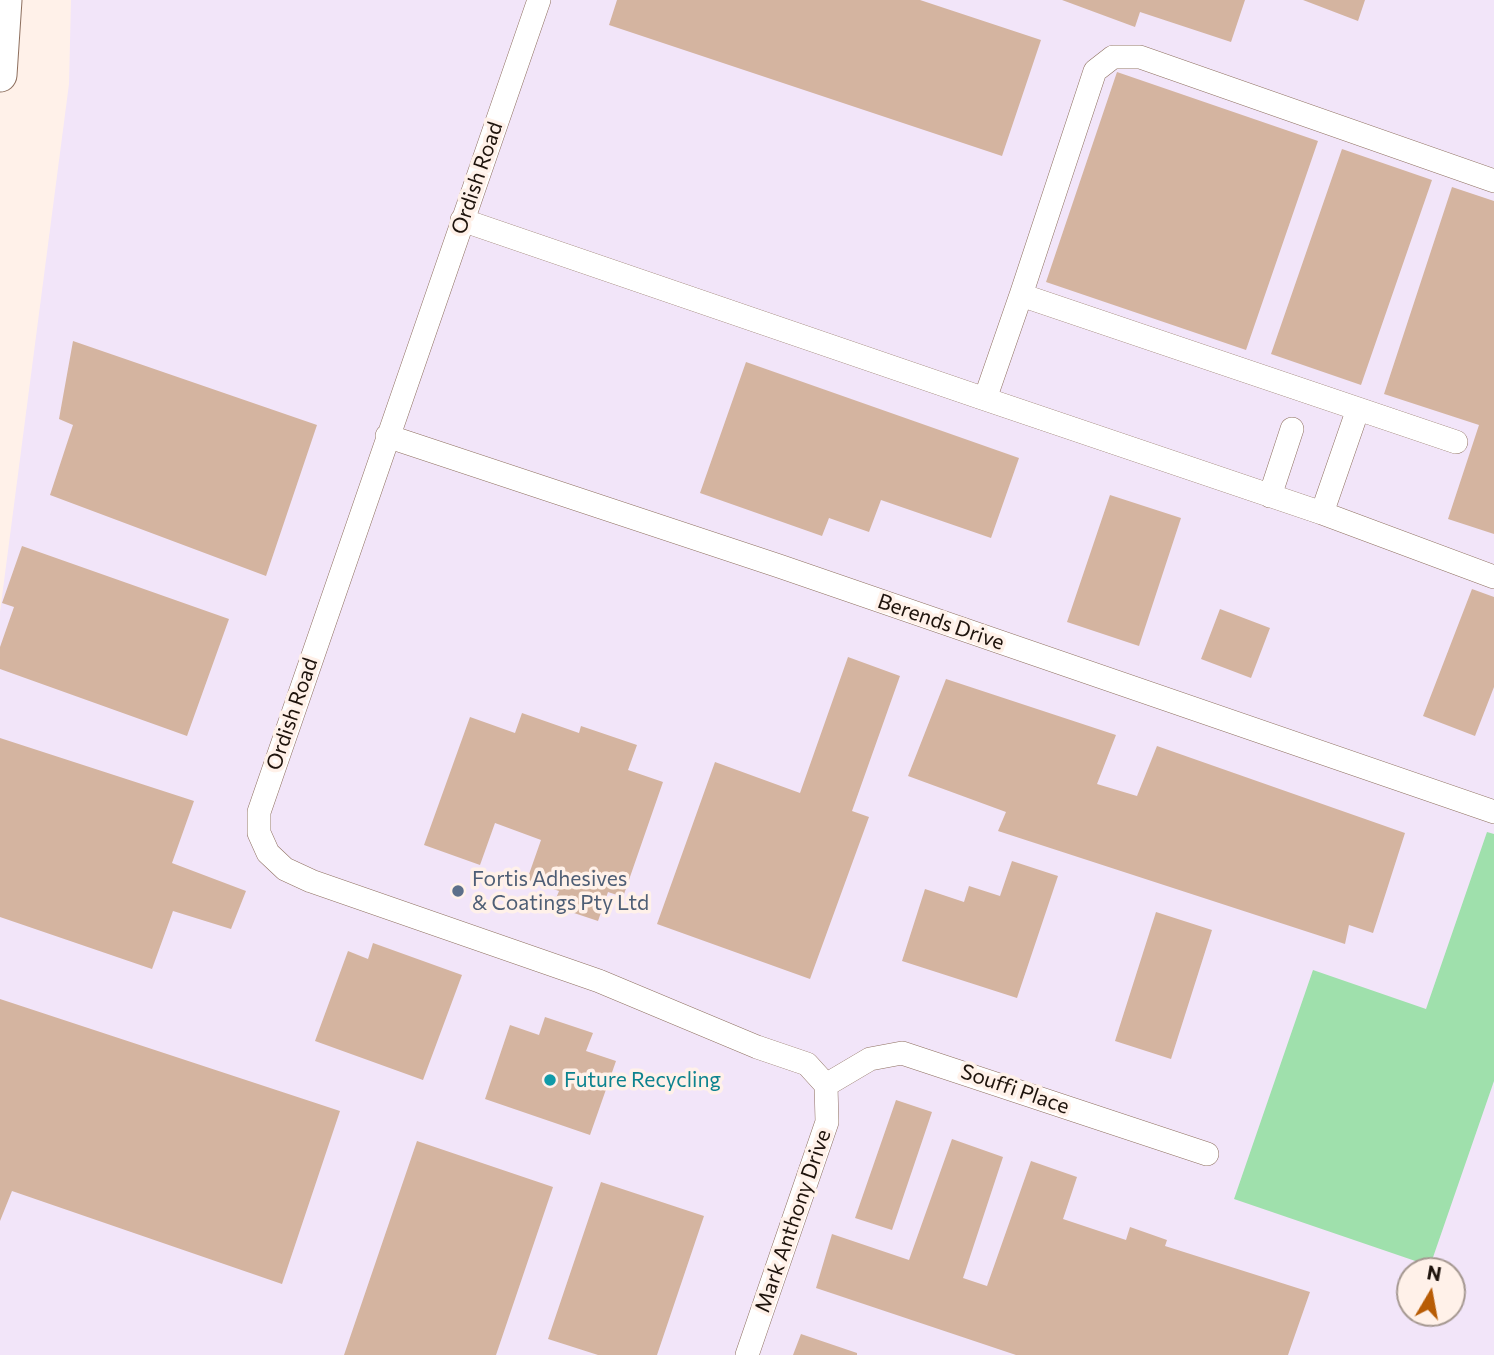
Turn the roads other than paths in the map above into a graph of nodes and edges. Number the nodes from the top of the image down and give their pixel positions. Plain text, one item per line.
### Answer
1 (5, 0) edge
2 (539, 0) edge
3 (0, 75) edge
4 (1494, 181) edge
5 (462, 220) junction
6 (1021, 295) junction
7 (985, 399) junction
8 (1358, 408) junction
9 (1292, 429) dead end
10 (387, 436) junction
11 (1456, 442) dead end
12 (1270, 496) junction
13 (1322, 513) junction
14 (1494, 577) edge
15 (1494, 812) edge
16 (826, 1085) junction
17 (1207, 1154) dead end
18 (747, 1355) edge

1 - 3 highway
2 - 5 street, Ordish Road
4 - 6 street
5 - 7 street
5 - 10 street, Ordish Road
6 - 7 street
6 - 8 street
7 - 12 street
8 - 11 street
8 - 13 street
9 - 12 street
10 - 15 street, Berends Drive
10 - 16 street, Ordish Road
12 - 13 street
13 - 14 street
16 - 17 street, Souffi Place
16 - 18 street, Mark Anthony Drive

